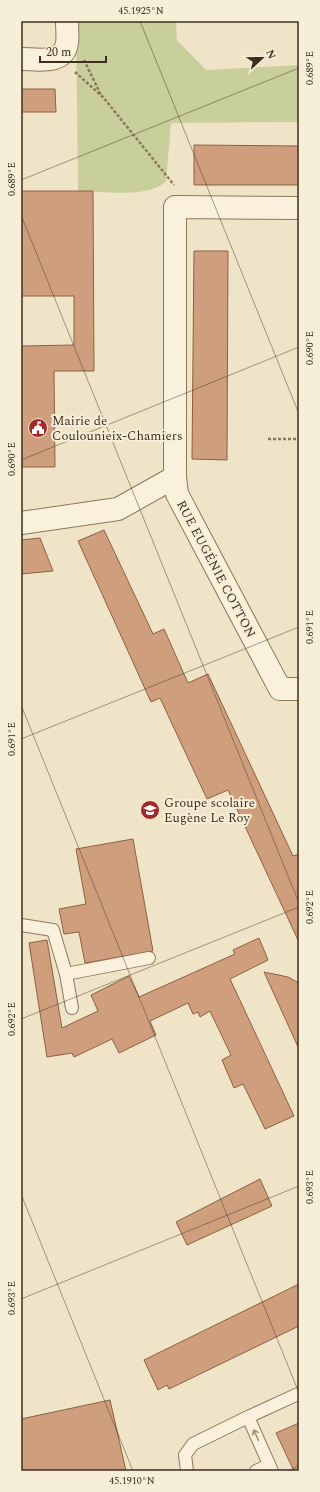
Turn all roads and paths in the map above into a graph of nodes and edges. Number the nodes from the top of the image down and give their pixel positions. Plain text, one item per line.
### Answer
1 (67, 21) edge
2 (61, 52) junction
3 (21, 59) edge
4 (103, 97) junction
5 (175, 197) junction
6 (299, 208) edge
7 (268, 439) dead end
8 (299, 439) edge
9 (175, 477) junction
10 (21, 523) edge
11 (299, 689) edge
12 (21, 925) edge
13 (149, 958) dead end
14 (66, 974) junction
15 (72, 1008) dead end
16 (298, 1394) dead end
17 (248, 1417) junction
18 (271, 1468) edge
19 (187, 1471) edge
20 (256, 1471) edge

1 - 2 street
2 - 3 street
2 - 4 path
2 - 4 path
4 - 5 path
5 - 6 street
5 - 9 street, RUE EUGÉNIE COTTON
7 - 8 path
9 - 10 street
9 - 11 street, RUE EUGÉNIE COTTON
12 - 14 lane
13 - 14 lane
14 - 15 lane
16 - 17 lane
18 -> 17 lane
17 - 19 lane
18 - 20 lane

